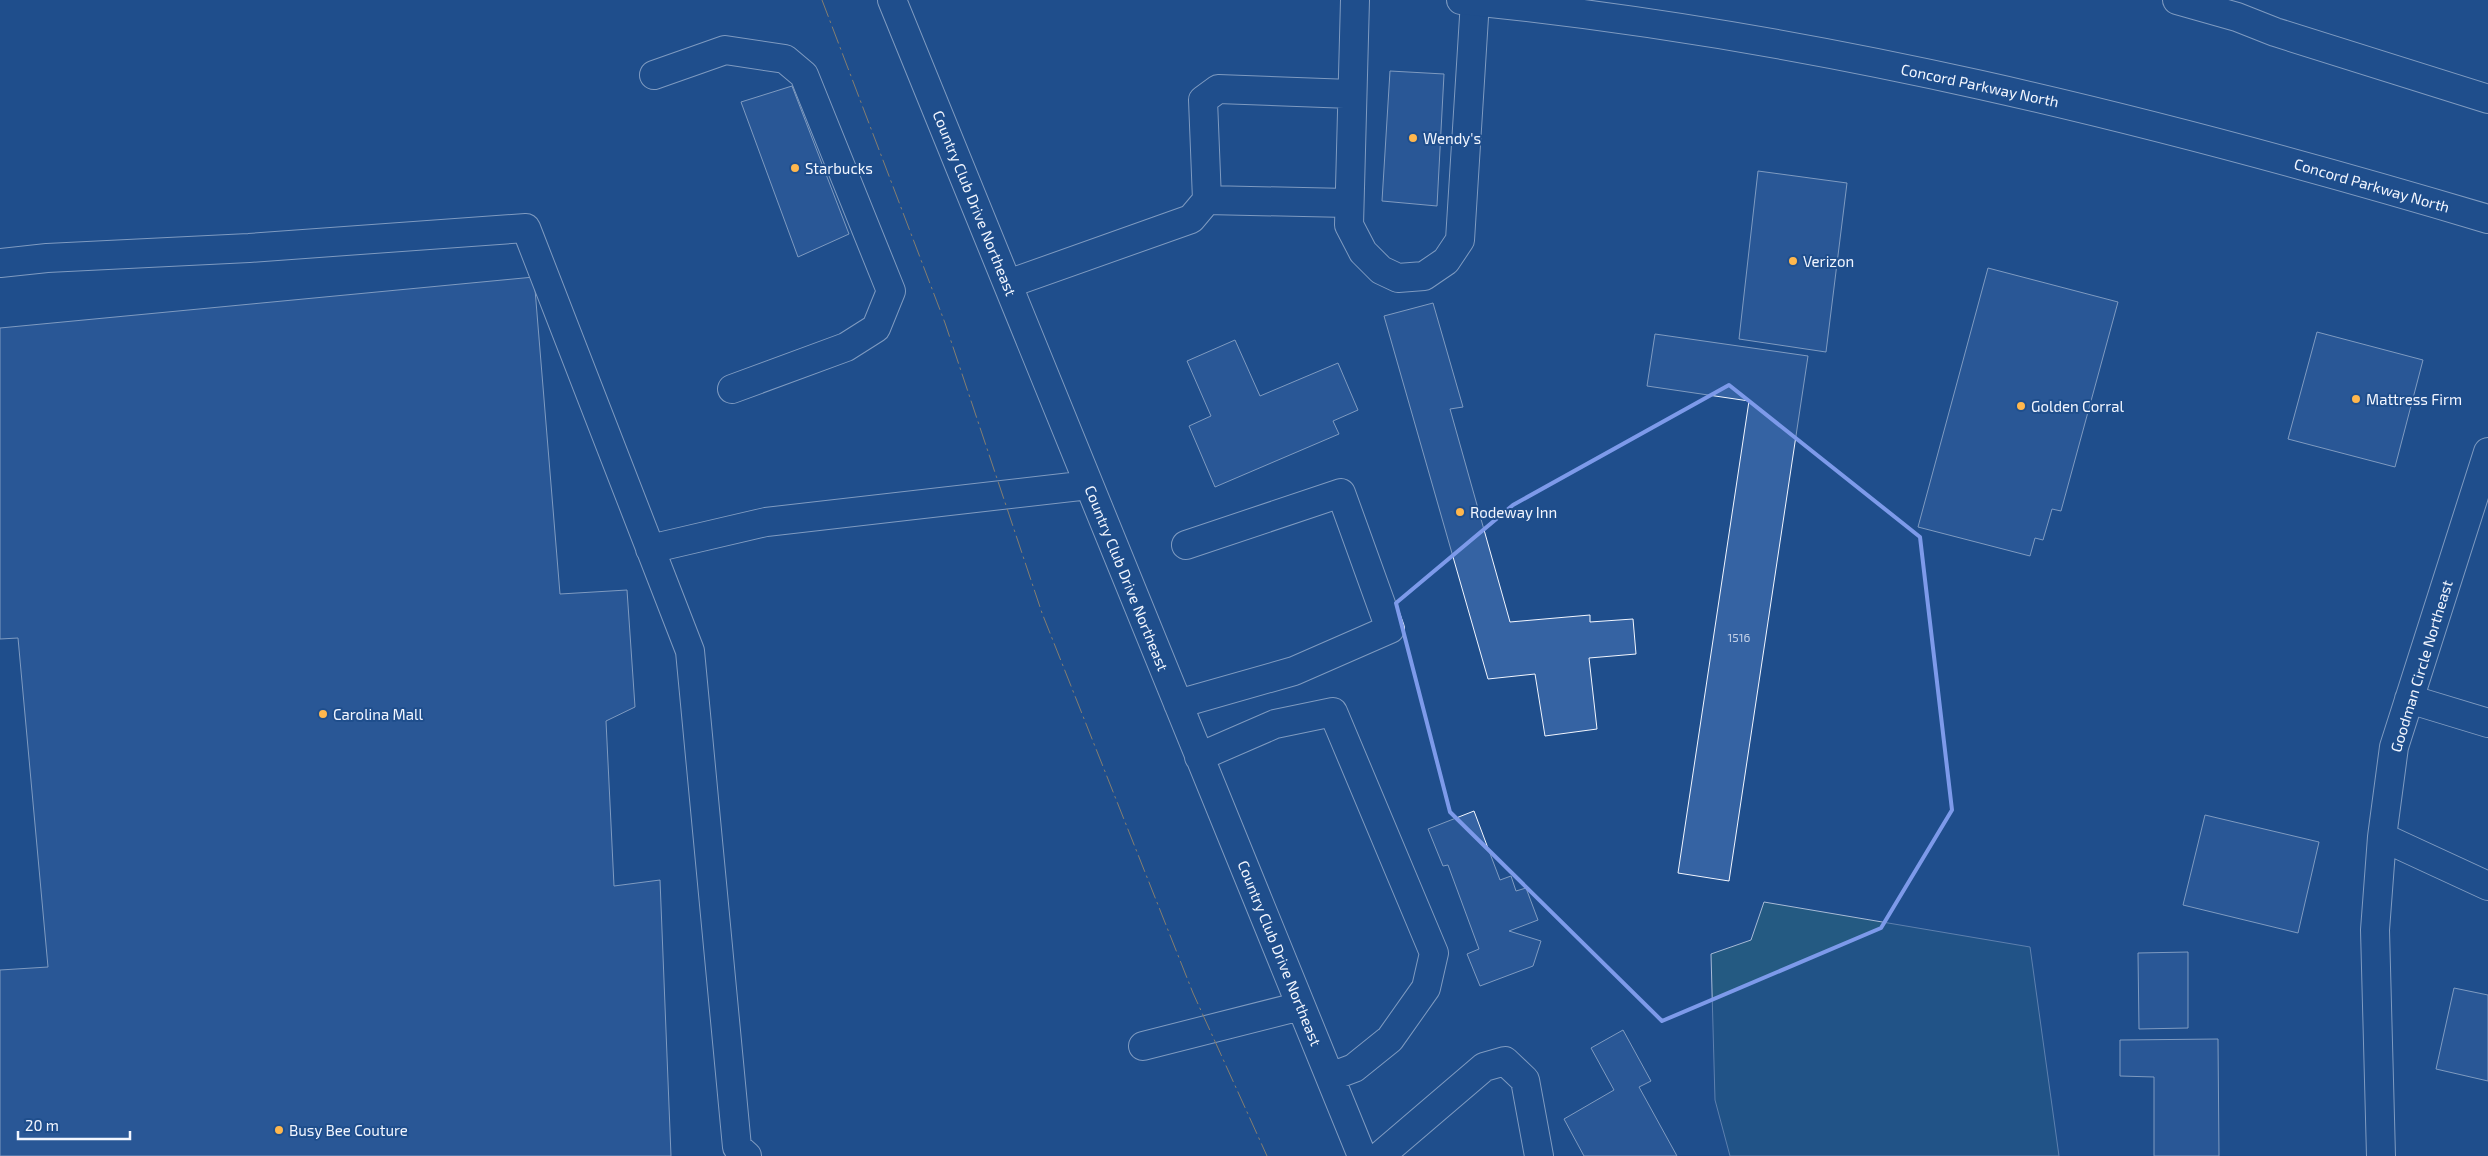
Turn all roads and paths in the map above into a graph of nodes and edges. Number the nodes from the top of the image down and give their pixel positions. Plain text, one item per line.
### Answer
1 (892, 0) edge
2 (1355, 0) edge
3 (2177, 0) edge
4 (1468, 1) edge
5 (2236, 8) edge
6 (654, 75) dead end
7 (1351, 94) junction
8 (2488, 99) edge
9 (1207, 200) junction
10 (1348, 202) junction
11 (2488, 219) edge
12 (0, 263) edge
13 (1008, 284) junction
14 (732, 389) dead end
15 (2488, 452) edge
16 (1090, 485) junction
17 (1186, 545) dead end
18 (650, 549) junction
19 (2409, 699) junction
20 (1178, 704) junction
21 (2488, 723) edge
22 (1200, 757) junction
23 (2382, 837) junction
24 (2488, 886) edge
25 (1301, 1006) junction
26 (1143, 1046) dead end
27 (1330, 1077) junction
28 (746, 1156) edge
29 (1362, 1156) edge
30 (1380, 1156) edge
31 (1539, 1156) edge
32 (2381, 1156) edge

1 - 13 main road, Country Club Drive Northeast
2 - 7 main road
3 - 5 main road
4 - 10 main road
4 - 11 main road, Concord Parkway North
5 - 8 main road
6 - 14 main road
7 - 9 main road
7 - 10 main road
9 - 10 main road
9 - 13 main road
12 - 18 main road
13 - 16 main road, Country Club Drive Northeast
15 - 19 main road, Goodman Circle Northeast
16 - 18 main road
16 - 20 main road, Country Club Drive Northeast
17 - 20 main road
18 - 28 main road
19 - 21 main road
19 - 23 main road, Goodman Circle Northeast
20 - 22 main road, Country Club Drive Northeast
22 - 25 main road, Country Club Drive Northeast
22 - 27 main road
23 - 24 main road
23 - 32 main road, Goodman Circle Northeast
25 - 26 main road
25 - 27 main road, Country Club Drive Northeast
27 - 29 main road, Country Club Drive Northeast
30 - 31 main road

